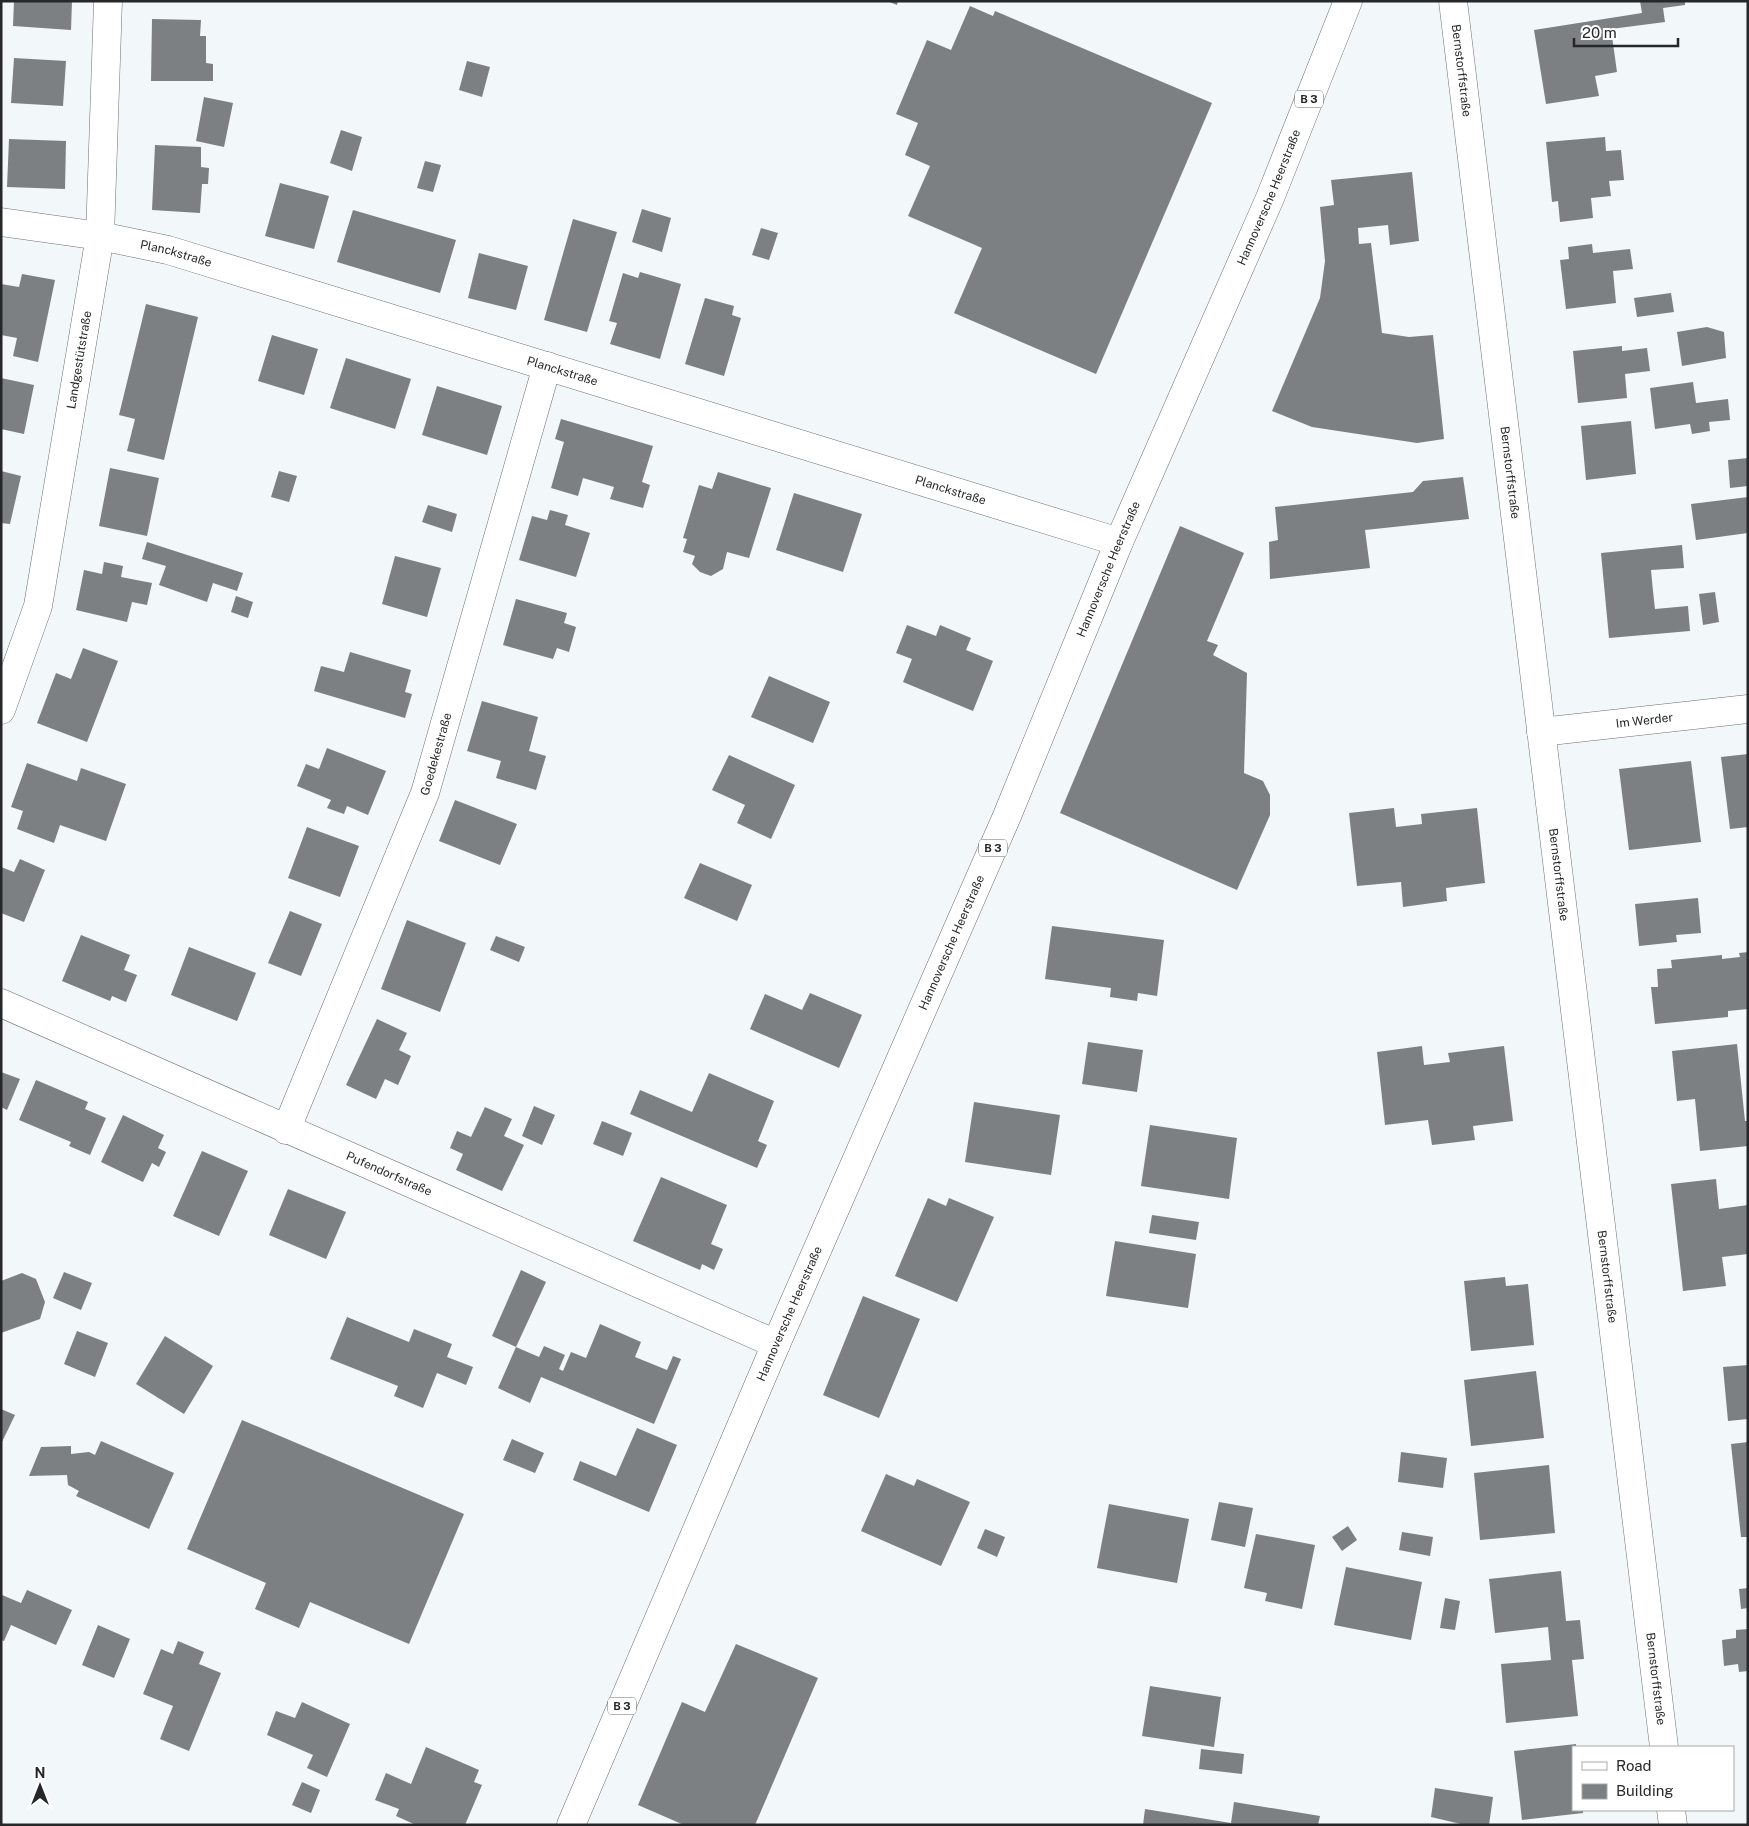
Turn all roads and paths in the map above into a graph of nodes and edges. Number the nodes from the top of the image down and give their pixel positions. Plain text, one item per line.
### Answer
1 (108, 1) edge
2 (1348, 1) edge
3 (1453, 1) edge
4 (1, 222) edge
5 (100, 236) junction
6 (547, 366) junction
7 (1119, 542) junction
8 (1748, 709) edge
9 (1, 710) edge
10 (1541, 732) junction
11 (1, 1003) edge
12 (286, 1130) junction
13 (776, 1344) junction
14 (1664, 1746) edge
15 (1671, 1811) edge
16 (571, 1825) edge
17 (1673, 1825) edge

1 - 5 street, Landgestütstraße
2 - 7 street, Hannoversche Heerstraße / B 3
3 - 10 street, Bernstorffstraße
4 - 5 street, Planckstraße
5 - 6 street, Planckstraße
5 - 9 street, Landgestütstraße
6 - 7 street, Planckstraße
6 - 12 street, Goedekestraße
7 - 13 street, Hannoversche Heerstraße / B 3
8 - 10 street, Im Werder
10 - 14 street, Bernstorffstraße
11 - 12 street, Pufendorfstraße
12 - 13 street, Pufendorfstraße
13 - 16 street, Hannoversche Heerstraße / B 3
15 - 17 street

